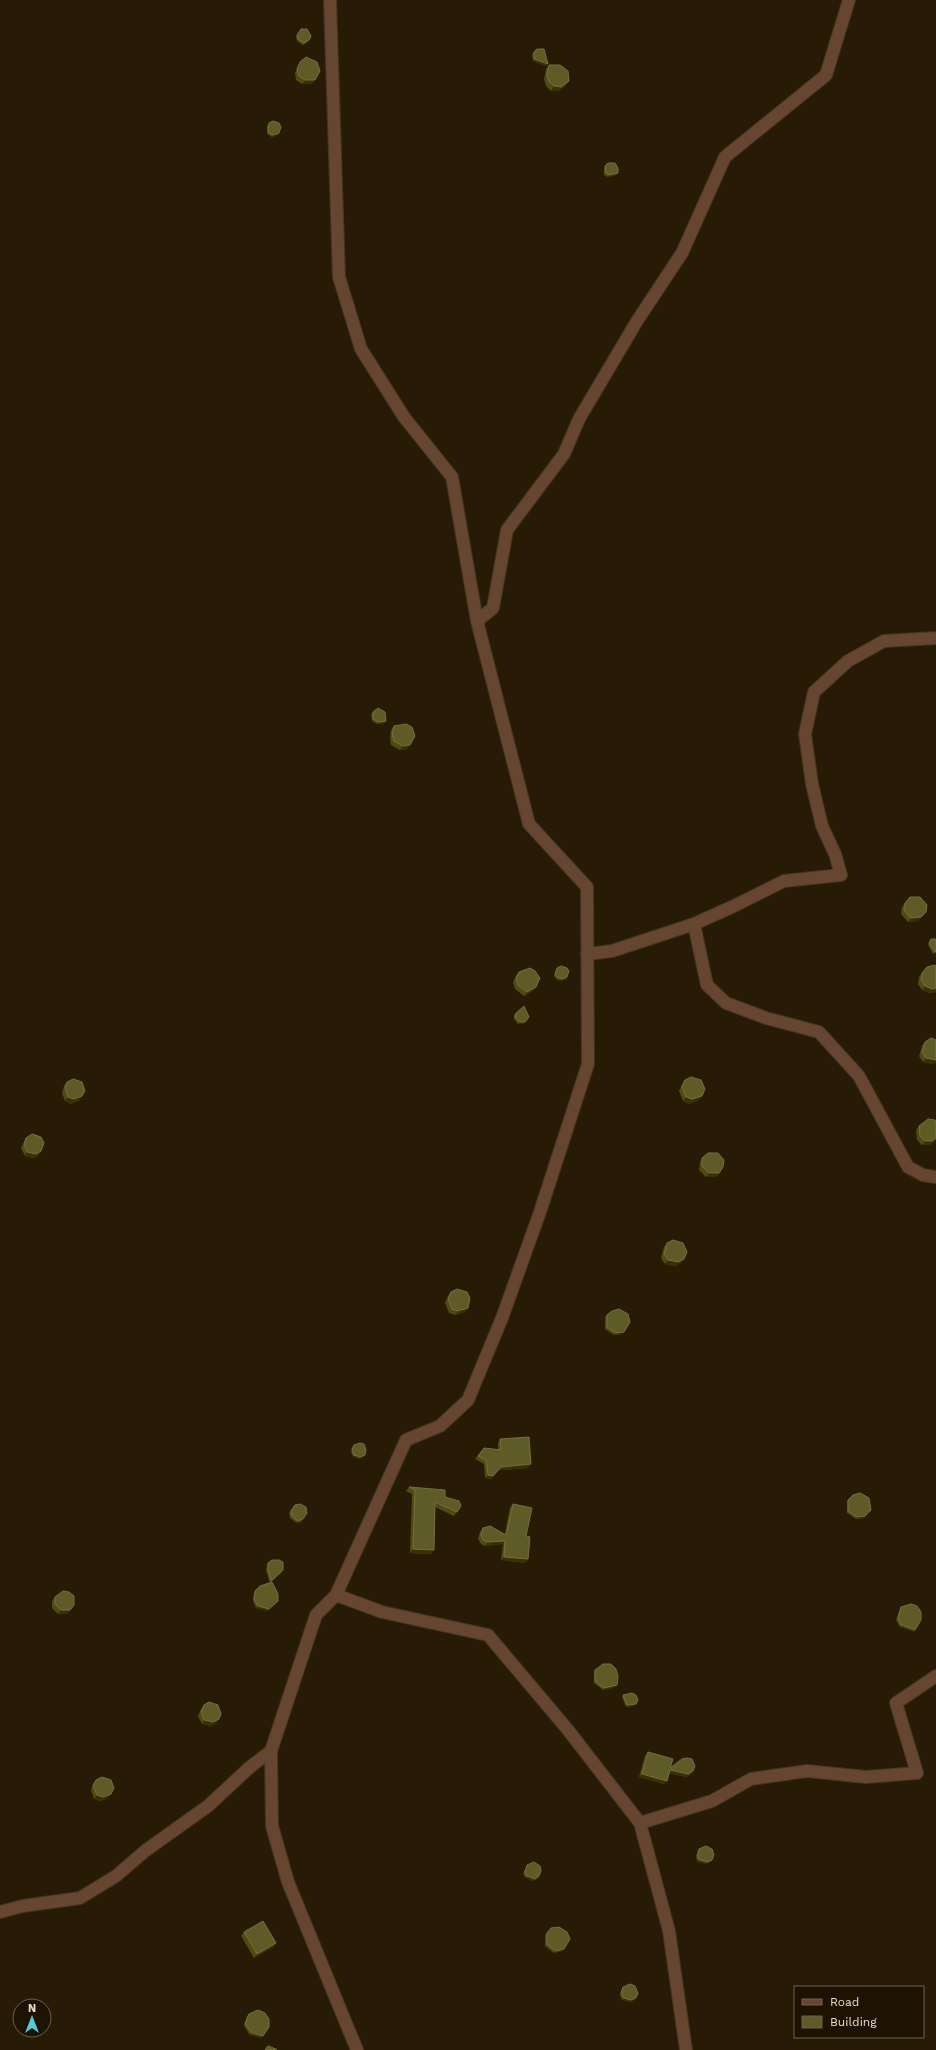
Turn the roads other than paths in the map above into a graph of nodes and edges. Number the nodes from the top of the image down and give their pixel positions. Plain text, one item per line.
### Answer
1 (330, 0) edge
2 (849, 0) edge
3 (477, 621) junction
4 (936, 638) edge
5 (694, 924) junction
6 (587, 954) junction
7 (936, 1177) edge
8 (336, 1595) junction
9 (936, 1676) edge
10 (271, 1751) junction
11 (640, 1823) junction
12 (0, 1912) edge
13 (357, 2050) edge
14 (686, 2050) edge

1 - 3 street
2 - 3 street
3 - 6 street
4 - 5 street
5 - 6 street
5 - 7 street
6 - 8 street
8 - 10 street
8 - 11 street
9 - 11 street
10 - 12 street
10 - 13 street
11 - 14 street

